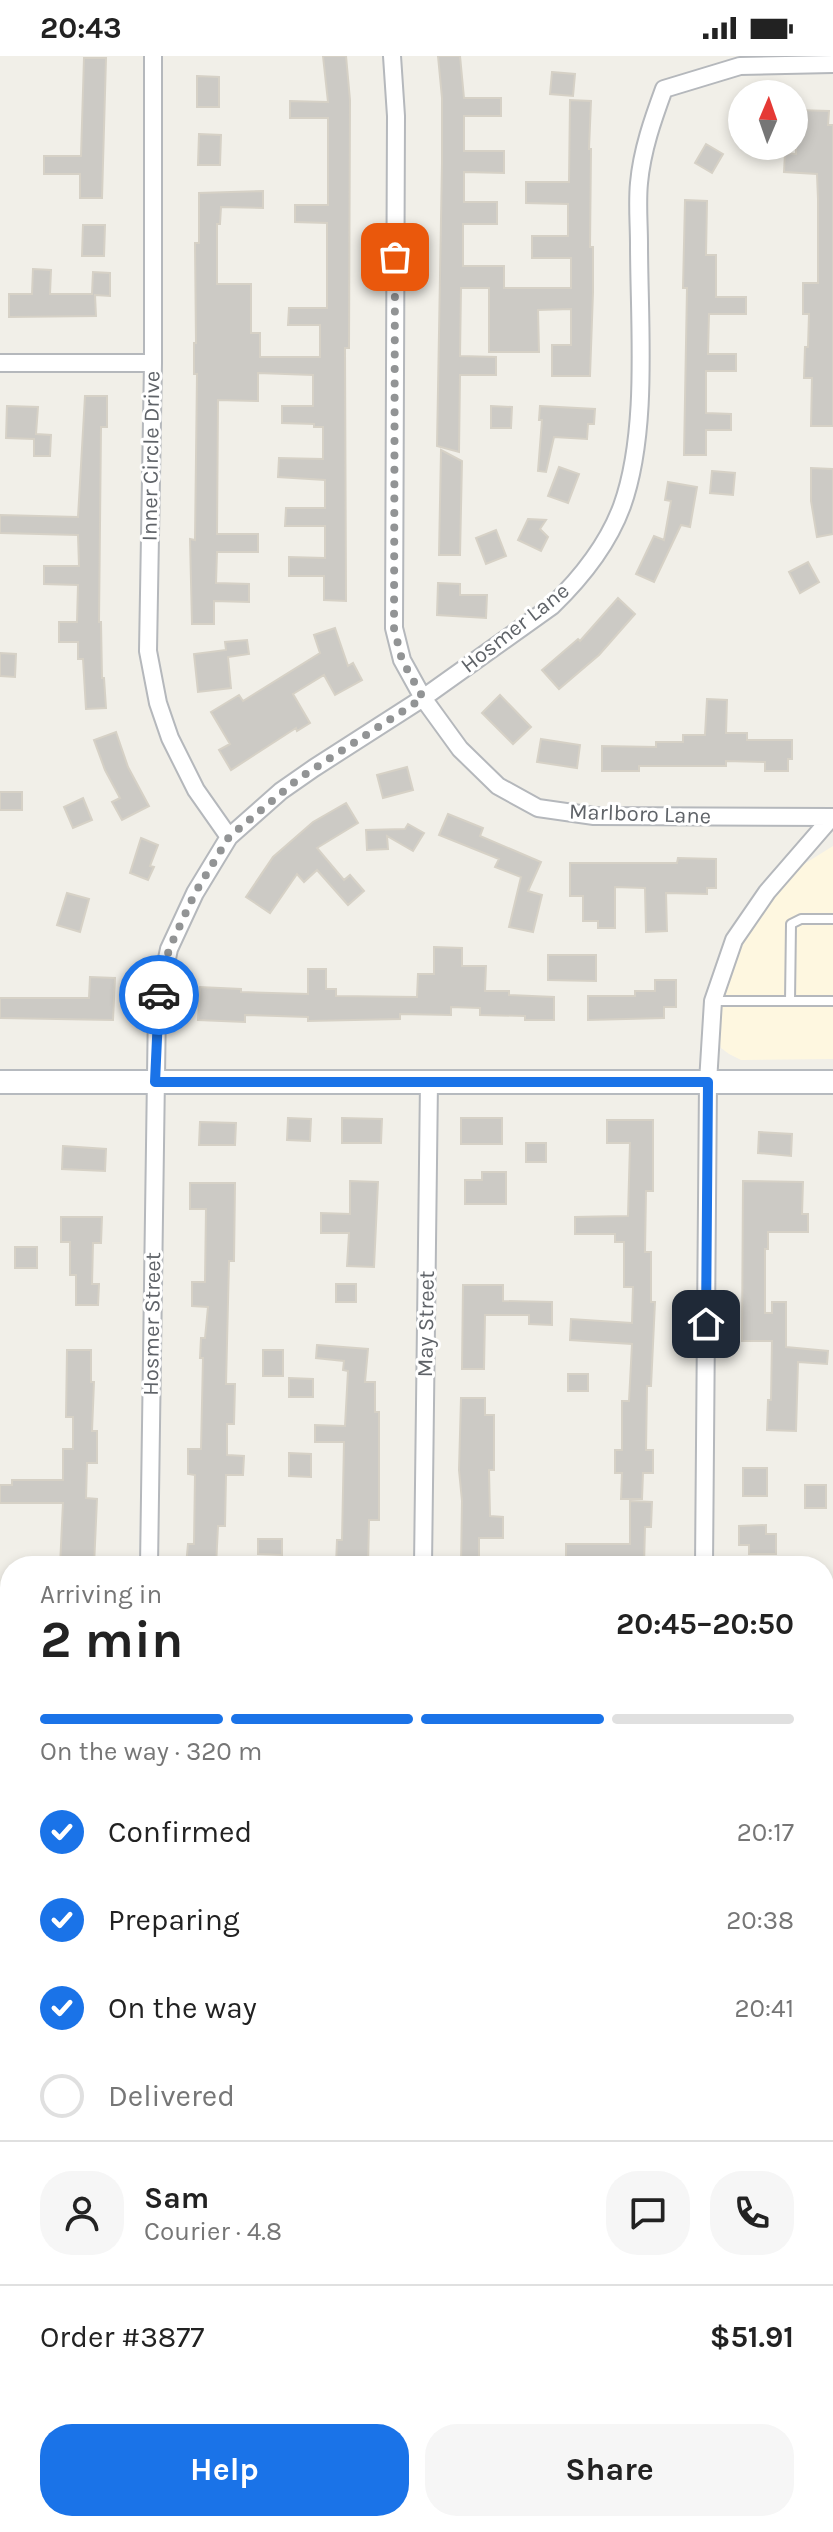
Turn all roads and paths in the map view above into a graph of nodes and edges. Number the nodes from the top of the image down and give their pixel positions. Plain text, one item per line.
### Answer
1 (153, 56) edge
2 (392, 56) edge
3 (833, 64) edge
4 (0, 363) edge
5 (153, 363) junction
6 (423, 698) junction
7 (833, 817) edge
8 (229, 837) junction
9 (833, 919) edge
10 (713, 1001) junction
11 (790, 1001) junction
12 (833, 1001) edge
13 (0, 1082) edge
14 (155, 1082) junction
15 (429, 1082) junction
16 (708, 1082) junction
17 (833, 1082) edge
18 (149, 1556) edge
19 (423, 1556) edge
20 (704, 1556) edge

1 - 5 street, Inner Circle Drive
2 - 6 street, Marlboro Lane
3 - 6 street, Hosmer Lane
4 - 5 street
5 - 8 street, Inner Circle Drive
6 - 7 street, Marlboro Lane
6 - 8 street, Hosmer Lane
7 - 10 street
8 - 14 street, Hosmer Lane
9 - 11 lane
10 - 11 lane
10 - 16 street
11 - 12 lane
13 - 14 main road
14 - 15 main road
14 - 18 street, Hosmer Street
15 - 16 main road
15 - 19 street, May Street
16 - 17 main road
16 - 20 street

